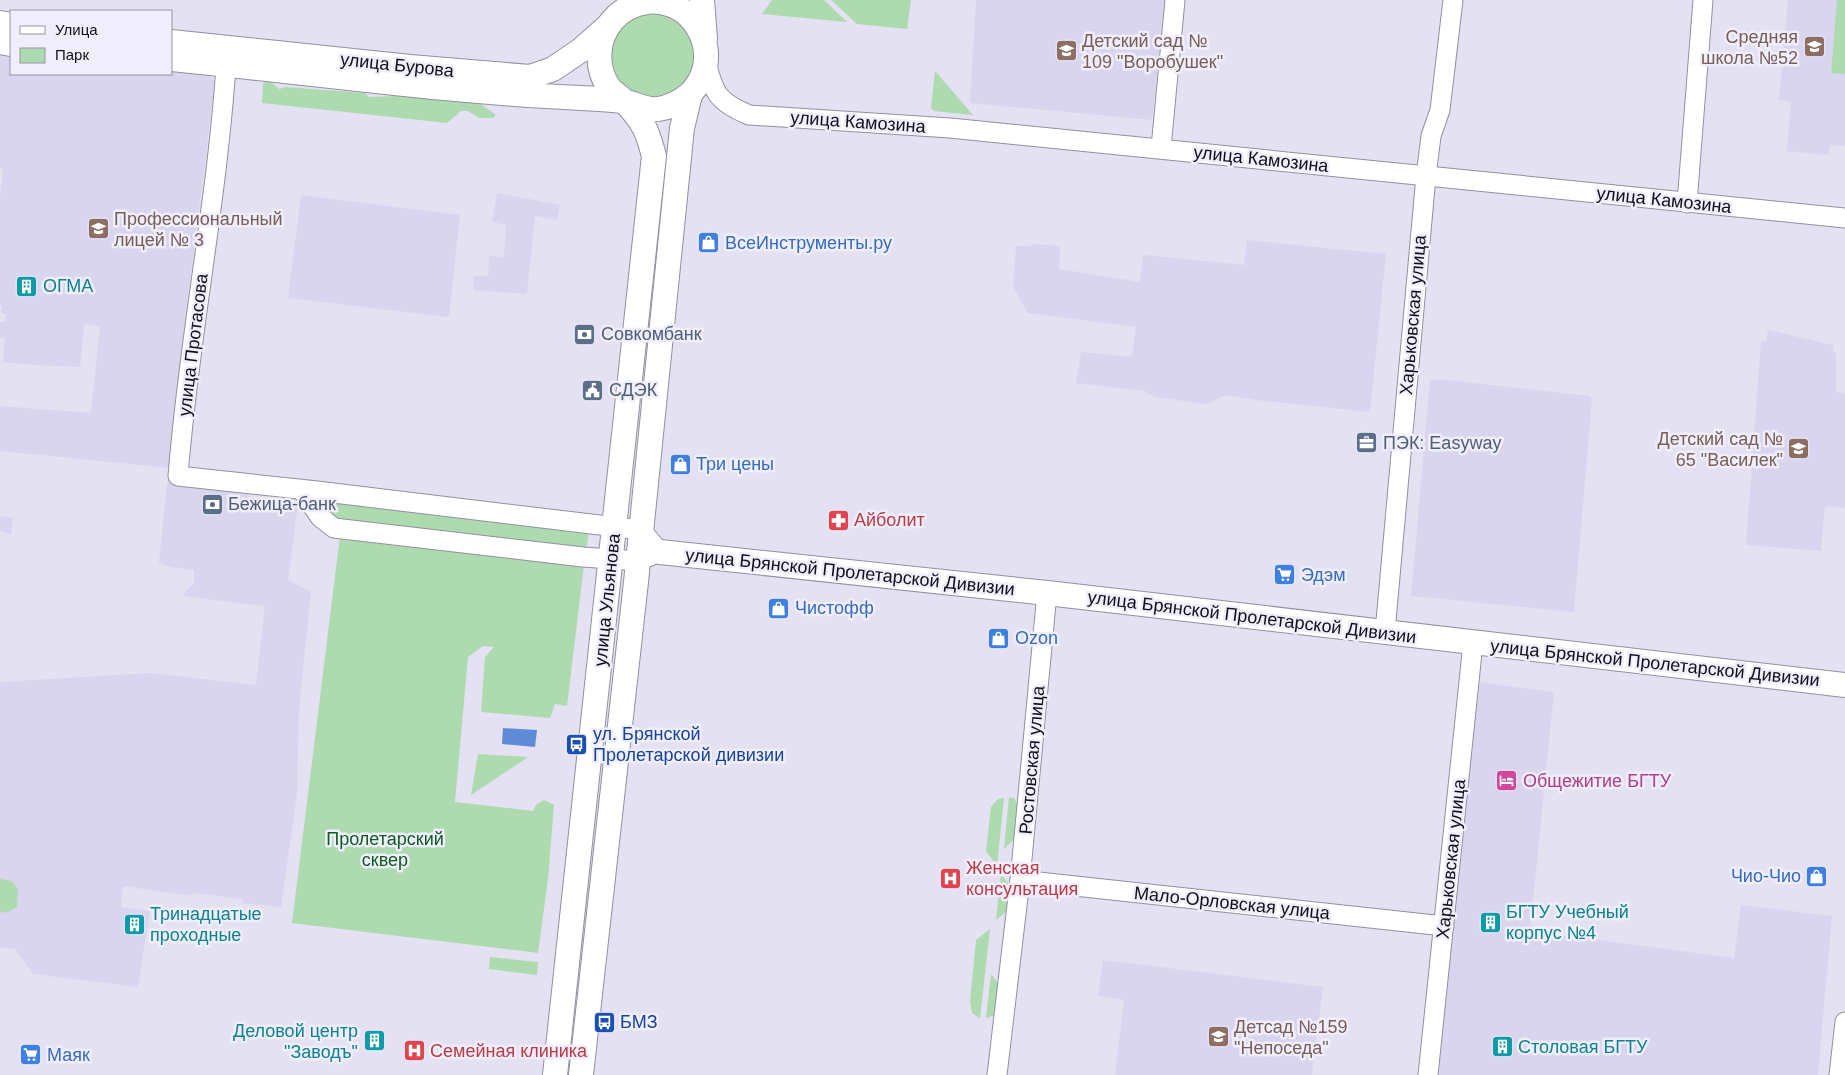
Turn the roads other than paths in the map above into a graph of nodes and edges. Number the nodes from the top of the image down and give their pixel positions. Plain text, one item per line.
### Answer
1 (702, 0) edge
2 (1175, 0) edge
3 (1453, 0) edge
4 (1703, 0) edge
5 (617, 14) edge
6 (172, 42) edge
7 (706, 52) junction
8 (227, 56) junction
9 (172, 59) edge
10 (690, 95) junction
11 (624, 101) junction
12 (1161, 148) junction
13 (1426, 176) junction
14 (1687, 203) junction
15 (1845, 218) edge
16 (301, 490) junction
17 (615, 527) junction
18 (641, 530) junction
19 (660, 552) junction
20 (611, 559) junction
21 (638, 561) junction
22 (1047, 594) junction
23 (1385, 632) junction
24 (1473, 643) junction
25 (1845, 684) edge
26 (1020, 880) junction
27 (1444, 926) junction
28 (1845, 1022) edge
29 (555, 1075) edge
30 (581, 1075) edge
31 (997, 1075) edge
32 (1428, 1075) edge
33 (1839, 1075) edge

1 - 7 main road
2 - 12 street
3 - 13 street, Харьковская улица
4 - 14 street
5 - 7 main road
5 - 8 main road, улица Бурова
5 - 11 main road
6 - 8 main road, улица Бурова
7 - 10 main road
7 - 12 street, улица Камозина
8 - 9 main road, улица Бурова
8 - 11 main road, улица Бурова
8 - 16 street, улица Протасова
10 - 11 main road
10 - 18 main road, улица Ульянова
11 - 17 main road, улица Ульянова
12 - 13 street, улица Камозина
13 - 14 street, улица Камозина
13 - 23 street, Харьковская улица
14 - 15 street, улица Камозина
16 - 17 street
16 - 20 street, улица Брянской Пролетарской Дивизии
17 - 18 street
17 - 20 main road, улица Ульянова
18 - 19 street, улица Брянской Пролетарской Дивизии
18 - 21 main road, улица Ульянова
19 - 21 street, улица Брянской Пролетарской Дивизии
19 - 22 main road, улица Брянской Пролетарской Дивизии
20 - 21 street, улица Брянской Пролетарской Дивизии
20 - 29 main road, улица Ульянова
21 - 30 main road, улица Ульянова
22 - 23 main road, улица Брянской Пролетарской Дивизии
22 - 26 street, Ростовская улица
23 - 24 main road, улица Брянской Пролетарской Дивизии
24 - 25 main road, улица Брянской Пролетарской Дивизии
24 - 27 street, Харьковская улица
26 - 27 street, Мало-Орловская улица
26 - 31 street, Ростовская улица
27 - 32 street, Харьковская улица
28 - 33 street

